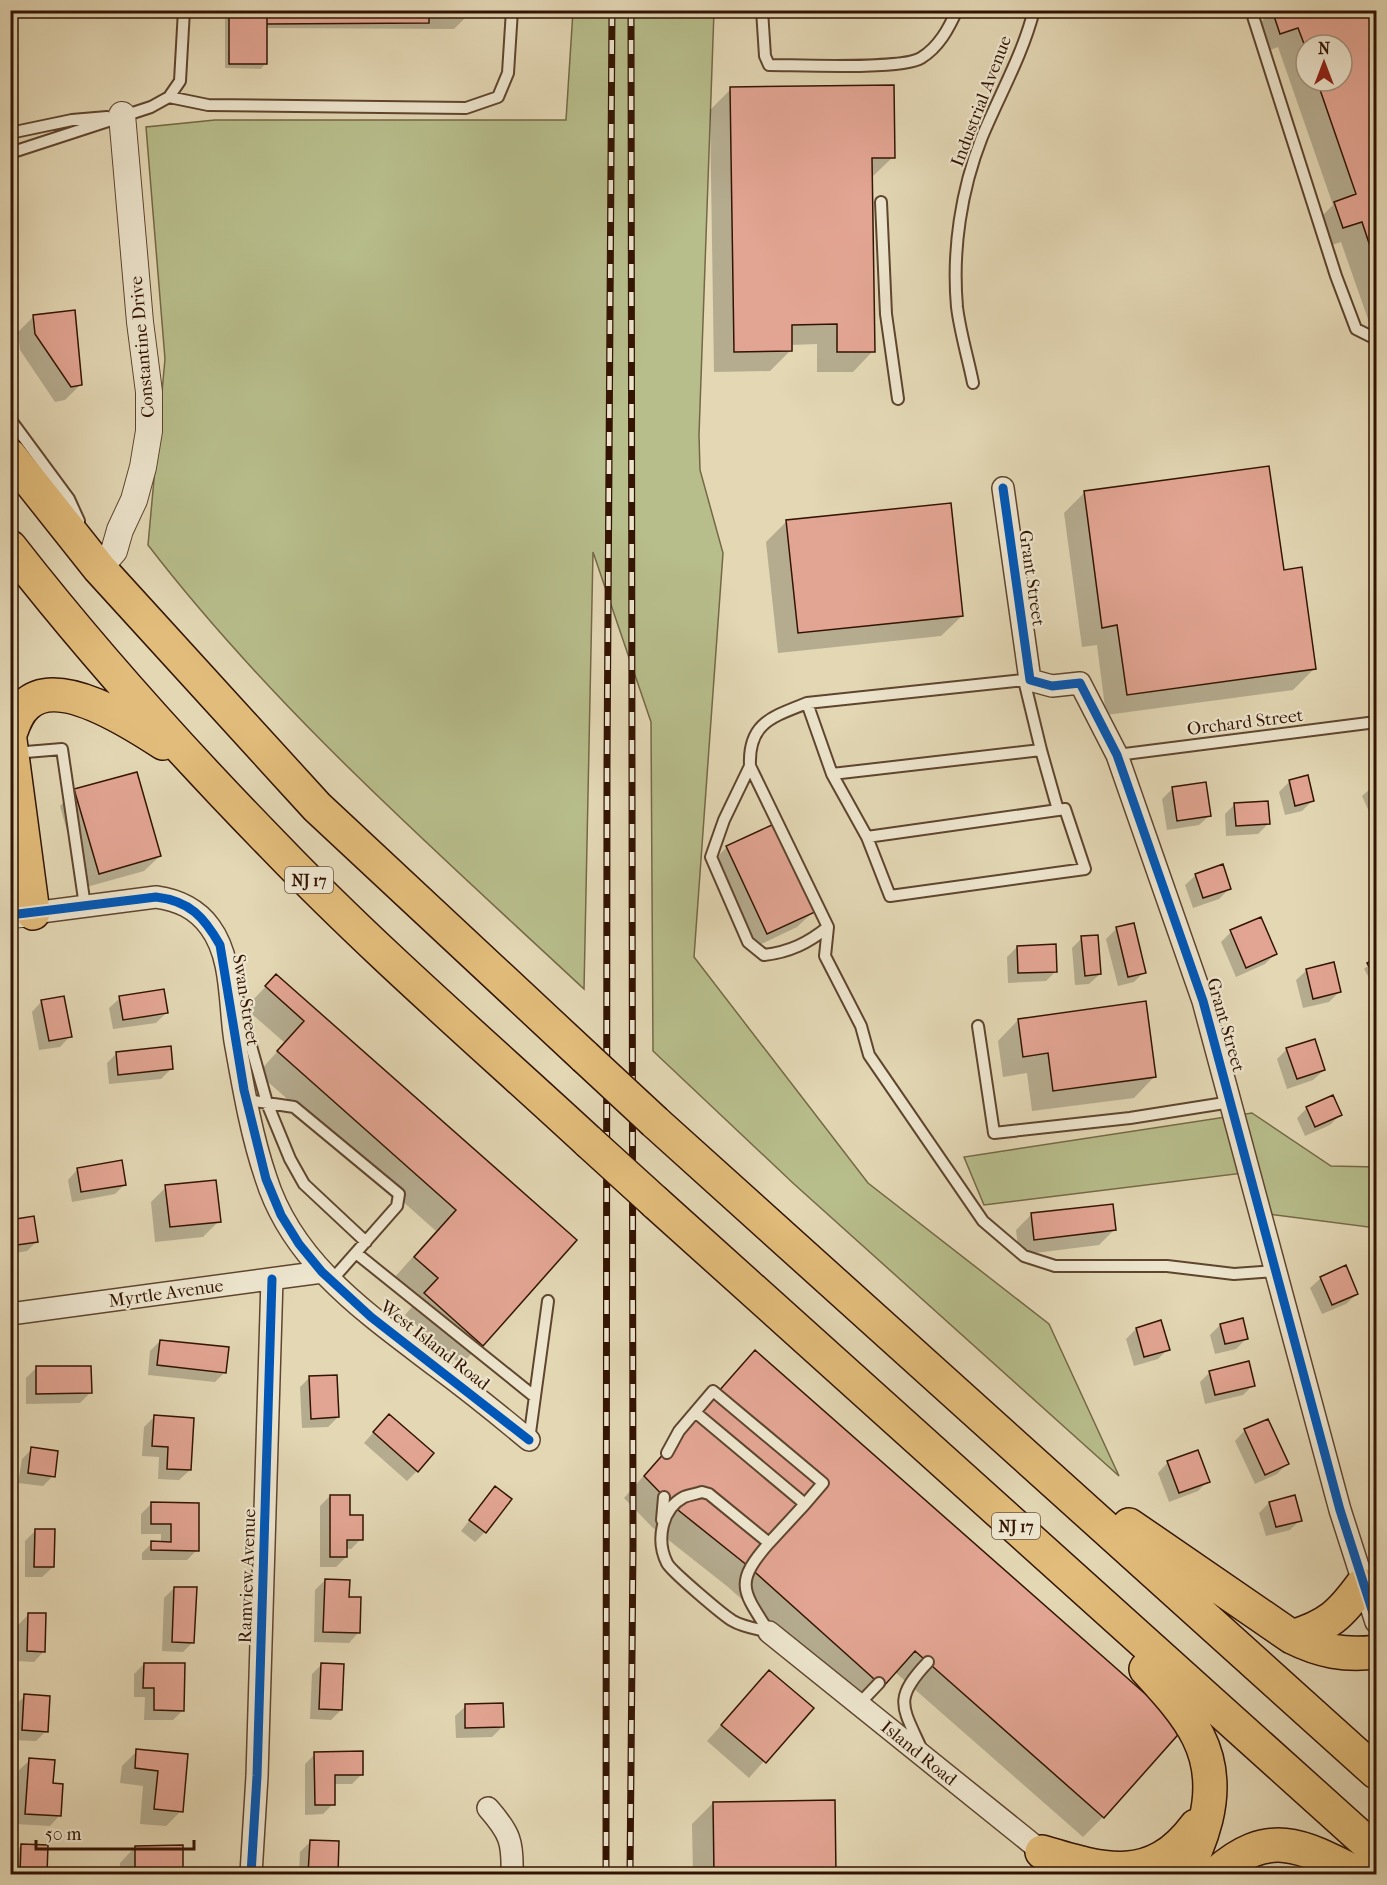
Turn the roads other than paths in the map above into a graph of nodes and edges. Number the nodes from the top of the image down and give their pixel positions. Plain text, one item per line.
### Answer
1 (184, 10) edge
2 (512, 10) edge
3 (762, 10) edge
4 (957, 10) edge
5 (1034, 10) edge
6 (1251, 10) edge
7 (169, 98) junction
8 (122, 115) junction
9 (10, 133) edge
10 (10, 153) edge
11 (881, 202) dead end
12 (1377, 339) edge
13 (973, 382) dead end
14 (898, 399) dead end
15 (10, 419) edge
16 (10, 456) edge
17 (1003, 488) dead end
18 (10, 547) edge
19 (99, 568) junction
20 (1027, 680) junction
21 (807, 703) junction
22 (1377, 722) edge
23 (11, 742) edge
24 (1041, 750) junction
25 (1117, 755) junction
26 (750, 766) junction
27 (201, 767) junction
28 (832, 774) junction
29 (1058, 810) junction
30 (867, 837) junction
31 (85, 906) junction
32 (22, 914) edge
33 (828, 927) junction
34 (978, 1026) dead end
35 (257, 1102) junction
36 (1231, 1102) junction
37 (366, 1242) junction
38 (356, 1253) junction
39 (1275, 1271) junction
40 (327, 1276) junction
41 (272, 1279) junction
42 (548, 1301) dead end
43 (10, 1314) edge
44 (535, 1397) junction
45 (695, 1412) junction
46 (991, 1425) junction
47 (529, 1440) joint
48 (667, 1453) dead end
49 (664, 1497) dead end
50 (805, 1504) junction
51 (1011, 1522) junction
52 (660, 1532) junction
53 (769, 1543) junction
54 (1362, 1585) junction
55 (1377, 1622) edge
56 (769, 1632) junction
57 (1292, 1637) junction
58 (1377, 1652) edge
59 (928, 1662) dead end
60 (879, 1683) dead end
61 (859, 1704) junction
62 (926, 1759) junction
63 (1377, 1772) edge
64 (1209, 1807) junction
65 (488, 1808) dead end
66 (1377, 1851) edge
67 (1042, 1852) junction
68 (1223, 1870) edge
69 (251, 1875) edge
70 (512, 1875) edge
71 (1070, 1875) edge
72 (1183, 1875) edge
73 (1358, 1875) edge

1 - 7 lane
2 - 7 lane
3 - 4 lane
5 - 13 lane, Industrial Avenue
6 - 12 lane
7 - 8 lane
8 - 9 lane
8 - 10 lane
8 - 19 street, Constantine Drive
11 - 14 lane
15 - 19 lane
16 - 19 highway
17 - 20 street, Grant Street
18 - 27 highway, NJ 17
19 - 46 highway, bridge
20 - 21 lane
20 - 24 lane
20 - 25 street, Grant Street
21 - 26 lane
21 - 28 lane
22 - 25 lane, Orchard Street
23 - 27 highway
23 - 31 lane
23 - 32 highway
24 - 28 lane
24 - 29 lane
25 - 36 street, Grant Street
26 - 33 lane
26 - 33 lane
27 - 51 highway, NJ 17, bridge
28 - 30 lane
29 - 30 lane
29 - 30 lane
31 - 32 street, Swan Street
31 - 35 street, Swan Street
33 - 39 lane
34 - 36 lane
35 - 37 lane
35 - 37 lane
35 - 40 street, Swan Street
36 - 39 street, Grant Street
37 - 38 lane
38 - 40 lane
38 - 44 lane
39 - 54 street, Grant Street
40 - 41 street, Myrtle Avenue
40 - 47 street, West Island Road
41 - 43 street, Myrtle Avenue
41 - 69 street, Ramview Avenue
42 - 44 lane
44 - 47 lane
45 - 48 lane
45 - 50 lane
45 - 50 lane
46 - 57 highway
46 - 63 highway
49 - 52 lane
50 - 53 lane
51 - 64 highway
51 - 66 highway, NJ 17
52 - 53 lane
52 - 56 lane
53 - 56 lane
54 - 55 street, Grant Street
54 - 57 highway
56 - 61 street, Island Road
57 - 58 highway
59 - 62 lane
60 - 61 lane
61 - 62 street, Island Road
62 - 67 street, Island Road
64 - 67 highway
64 - 72 highway
65 - 70 street
67 - 71 street, Island Road
68 - 73 highway

